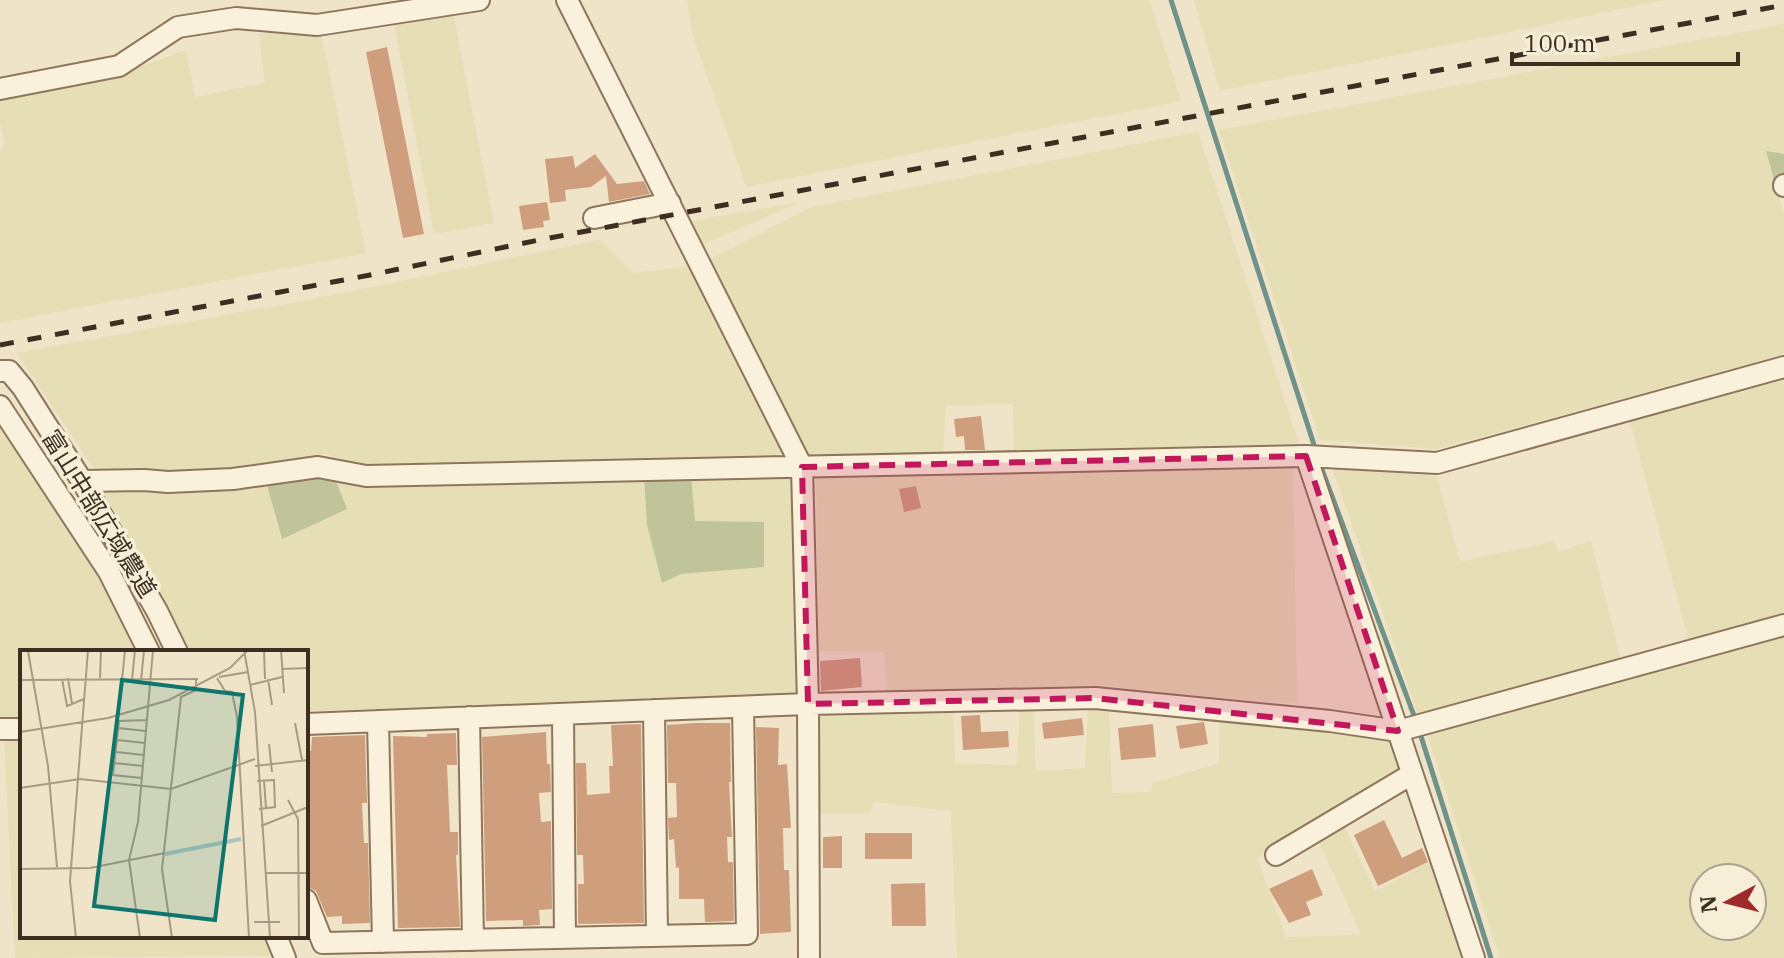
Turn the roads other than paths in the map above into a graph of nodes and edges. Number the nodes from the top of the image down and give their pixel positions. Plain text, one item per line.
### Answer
1 (479, 0) edge
2 (567, 0) edge
3 (230, 9) edge
4 (0, 89) edge
5 (670, 203) junction
6 (594, 218) dead end
7 (1784, 367) edge
8 (0, 371) edge
9 (0, 406) edge
10 (1306, 456) junction
11 (802, 467) junction
12 (82, 481) junction
13 (1784, 625) edge
14 (148, 650) edge
15 (176, 650) edge
16 (808, 704) junction
17 (743, 707) junction
18 (654, 710) junction
19 (563, 714) junction
20 (469, 717) junction
21 (378, 721) junction
22 (308, 724) edge
23 (1398, 731) junction
24 (1412, 774) junction
25 (1276, 855) dead end
26 (308, 905) edge
27 (657, 936) junction
28 (277, 938) edge
29 (565, 938) junction
30 (473, 940) junction
31 (383, 942) junction
32 (285, 958) edge
33 (809, 958) edge
34 (1474, 958) edge

1 - 3 street
2 - 5 street
3 - 4 street
5 - 6 street
5 - 11 street
7 - 10 street
8 - 12 street
9 - 14 street, 富山中部広域農道
10 - 11 street
10 - 23 street
11 - 12 street
11 - 16 street
12 - 15 street
13 - 23 street
16 - 17 street
16 - 23 street
16 - 33 street
17 - 18 street
17 - 27 street
18 - 19 street
18 - 27 street
19 - 20 street
19 - 29 street
20 - 21 street
20 - 30 street
21 - 22 street
21 - 31 street
23 - 24 street
24 - 25 street
24 - 34 street
26 - 31 street
27 - 29 street
28 - 32 street
29 - 30 street
30 - 31 street

